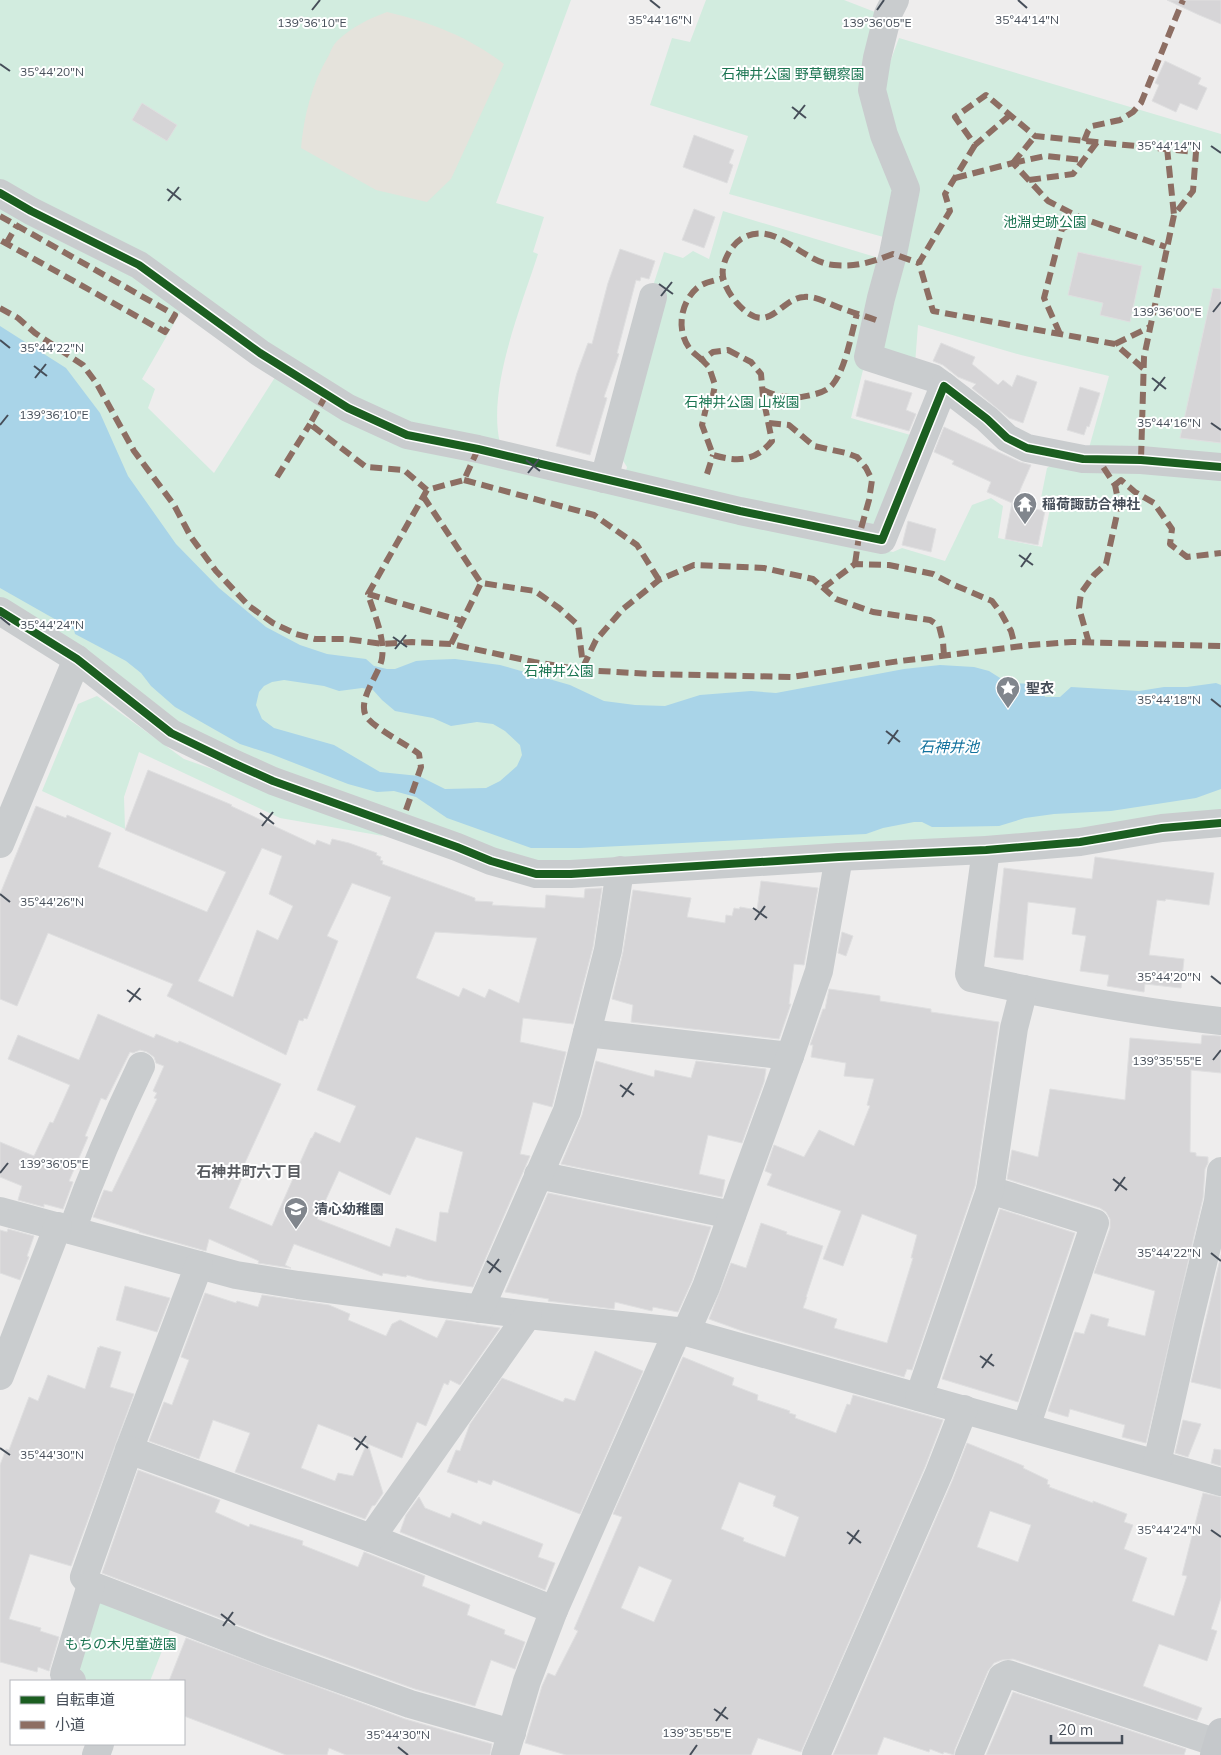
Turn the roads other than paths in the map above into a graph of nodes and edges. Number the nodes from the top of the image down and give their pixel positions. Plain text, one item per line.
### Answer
1 (895, 0) edge
2 (0, 193) edge
3 (653, 297) dead end
4 (944, 386) junction
5 (1221, 467) edge
6 (604, 480) junction
7 (0, 612) edge
8 (77, 659) junction
9 (1221, 823) edge
10 (0, 844) edge
11 (986, 850) junction
12 (839, 857) junction
13 (620, 870) junction
14 (1024, 989) junction
15 (1221, 1021) edge
16 (587, 1033) junction
17 (790, 1056) junction
18 (141, 1066) dead end
19 (1221, 1171) edge
20 (538, 1175) junction
21 (990, 1190) junction
22 (0, 1210) edge
23 (732, 1215) junction
24 (65, 1228) junction
25 (199, 1265) junction
26 (480, 1309) junction
27 (528, 1315) junction
28 (682, 1332) junction
29 (0, 1376) edge
30 (919, 1397) junction
31 (964, 1409) junction
32 (1026, 1427) junction
33 (129, 1450) junction
34 (1157, 1463) junction
35 (1221, 1482) edge
36 (371, 1538) junction
37 (92, 1585) junction
38 (554, 1610) junction
39 (69, 1680) edge
40 (1217, 1743) edge
41 (509, 1744) edge
42 (816, 1755) edge
43 (969, 1755) edge

1 - 4 street
2 - 6 street
3 - 6 street
4 - 5 street
4 - 6 street
7 - 8 street
8 - 10 street
8 - 13 street
9 - 11 street
11 - 12 street
11 - 14 street
12 - 13 street
12 - 17 street
13 - 16 street
14 - 15 street
14 - 21 street
16 - 17 street
16 - 20 street
17 - 23 street
18 - 24 street
19 - 34 street
20 - 23 street
20 - 26 street
21 - 30 street
21 - 32 street
22 - 24 street
23 - 28 street
24 - 25 street
24 - 29 street
25 - 26 street
25 - 33 street
26 - 27 street
27 - 28 street
27 - 36 street
28 - 30 street
28 - 38 street
30 - 31 street
31 - 32 street
31 - 42 street
32 - 34 street
33 - 36 street
33 - 37 street
34 - 35 street
36 - 38 street
37 - 39 street
37 - 41 street
38 - 41 street
40 - 43 street

